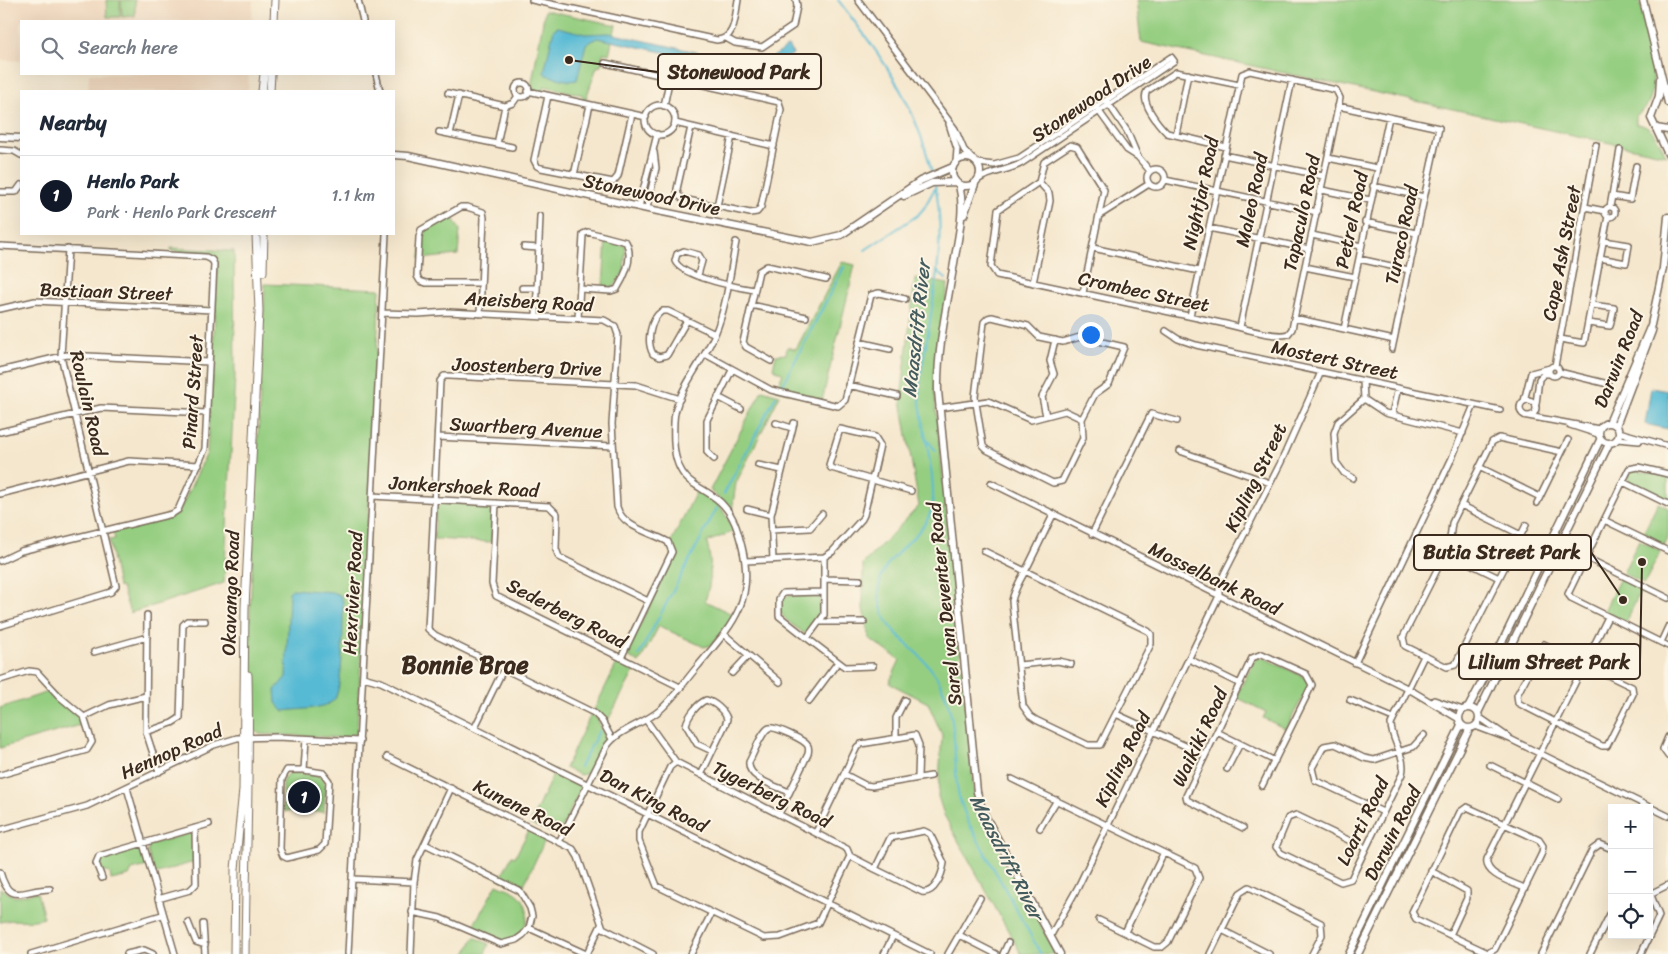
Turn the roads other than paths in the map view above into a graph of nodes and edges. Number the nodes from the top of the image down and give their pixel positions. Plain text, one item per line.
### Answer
1 (275, 0) edge
2 (358, 0) edge
3 (534, 0) edge
4 (738, 0) edge
5 (796, 0) edge
6 (858, 0) edge
7 (1643, 0) edge
8 (273, 20) edge
9 (363, 20) edge
10 (726, 38) junction
11 (605, 63) dead end
12 (1660, 68) junction
13 (1188, 74) junction
14 (264, 75) edge
15 (271, 75) edge
16 (376, 75) edge
17 (670, 77) junction
18 (1292, 80) junction
19 (1239, 85) junction
20 (262, 90) edge
21 (270, 90) edge
22 (380, 90) edge
23 (528, 92) junction
24 (448, 93) dead end
25 (459, 95) junction
26 (518, 96) junction
27 (548, 96) junction
28 (1108, 103) junction
29 (1668, 104) edge
30 (590, 105) junction
31 (505, 106) junction
32 (664, 106) junction
33 (1338, 106) junction
34 (1655, 108) junction
35 (1098, 109) junction
36 (632, 114) junction
37 (646, 117) junction
38 (1389, 117) junction
39 (947, 119) junction
40 (675, 123) junction
41 (691, 126) junction
42 (1656, 128) junction
43 (1668, 130) edge
44 (439, 132) dead end
45 (450, 134) junction
46 (657, 134) junction
47 (1176, 135) junction
48 (732, 136) junction
49 (0, 137) edge
50 (20, 138) edge
51 (497, 144) junction
52 (774, 146) junction
53 (1596, 146) dead end
54 (1226, 147) junction
55 (512, 148) dead end
56 (0, 150) edge
57 (1620, 150) dead end
58 (654, 151) junction
59 (20, 154) edge
60 (1668, 154) edge
61 (395, 155) edge
62 (1224, 155) junction
63 (1138, 157) junction
64 (1328, 158) junction
65 (975, 161) junction
66 (954, 165) junction
67 (1274, 165) junction
68 (1636, 166) dead end
69 (1377, 168) junction
70 (1150, 171) junction
71 (574, 175) junction
72 (1323, 176) junction
73 (940, 178) junction
74 (1165, 180) junction
75 (977, 181) junction
76 (1039, 182) junction
77 (957, 183) junction
78 (1149, 184) junction
79 (20, 186) edge
80 (1373, 186) junction
81 (1322, 190) junction
82 (1216, 191) junction
83 (0, 192) edge
84 (1612, 196) junction
85 (1424, 197) junction
86 (1370, 200) junction
87 (1266, 202) junction
88 (717, 206) junction
89 (639, 207) junction
90 (1584, 207) junction
91 (1610, 207) junction
92 (646, 208) junction
93 (1317, 212) junction
94 (1607, 214) junction
95 (1100, 215) junction
96 (540, 216) dead end
97 (1668, 217) edge
98 (1365, 222) junction
99 (1208, 228) junction
100 (959, 233) junction
101 (1416, 233) junction
102 (256, 235) edge
103 (264, 235) edge
104 (386, 235) edge
105 (1312, 235) junction
106 (1258, 238) junction
107 (1604, 241) junction
108 (736, 242) dead end
109 (0, 246) edge
110 (1361, 246) junction
111 (524, 247) dead end
112 (539, 248) junction
113 (1093, 248) junction
114 (68, 249) junction
115 (1309, 249) junction
116 (1668, 254) edge
117 (1600, 258) junction
118 (1359, 259) junction
119 (1305, 267) junction
120 (1199, 270) junction
121 (1409, 270) junction
122 (698, 275) junction
123 (1355, 278) junction
124 (826, 279) dead end
125 (481, 283) junction
126 (1033, 283) junction
127 (727, 285) junction
128 (522, 288) dead end
129 (537, 288) junction
130 (580, 289) junction
131 (754, 290) junction
132 (1083, 294) junction
133 (905, 299) dead end
134 (64, 303) junction
135 (1592, 304) junction
136 (751, 305) junction
137 (0, 309) edge
138 (212, 310) junction
139 (382, 313) junction
140 (480, 314) junction
141 (536, 316) junction
142 (1190, 316) junction
143 (806, 317) dead end
144 (1294, 318) junction
145 (578, 319) junction
146 (686, 322) junction
147 (1588, 323) junction
148 (1240, 327) junction
149 (1344, 329) junction
150 (1166, 331) dead end
151 (715, 334) junction
152 (1288, 334) joint
153 (1560, 339) junction
154 (1055, 340) junction
155 (1394, 340) junction
156 (859, 342) junction
157 (890, 349) dead end
158 (1392, 349) dead end
159 (705, 354) junction
160 (61, 356) junction
161 (209, 362) junction
162 (771, 362) dead end
163 (1552, 369) junction
164 (732, 370) junction
165 (0, 371) edge
166 (1321, 372) junction
167 (1559, 372) junction
168 (1363, 381) junction
169 (615, 384) junction
170 (1608, 384) dead end
171 (848, 385) junction
172 (1398, 388) junction
173 (897, 396) dead end
174 (718, 397) junction
175 (680, 399) junction
176 (1364, 399) junction
177 (1524, 401) junction
178 (976, 403) junction
179 (1474, 405) junction
180 (1536, 406) junction
181 (939, 408) junction
182 (741, 409) dead end
183 (1500, 410) dead end
184 (207, 413) junction
185 (75, 414) junction
186 (1392, 414) junction
187 (1046, 416) junction
188 (1528, 416) junction
189 (1082, 418) junction
190 (1544, 419) junction
191 (1177, 421) dead end
192 (776, 423) dead end
193 (1609, 423) junction
194 (1616, 426) junction
195 (0, 432) edge
196 (1463, 434) junction
197 (1599, 434) junction
198 (1618, 436) junction
199 (438, 437) junction
200 (1568, 440) dead end
201 (1609, 444) junction
202 (613, 446) junction
203 (1668, 446) edge
204 (1180, 451) dead end
205 (1562, 452) junction
206 (714, 459) dead end
207 (199, 465) junction
208 (758, 465) dead end
209 (1479, 467) junction
210 (782, 470) junction
211 (89, 472) junction
212 (1668, 474) edge
213 (1353, 478) dead end
214 (872, 479) junction
215 (1622, 482) junction
216 (991, 483) dead end
217 (1270, 484) junction
218 (911, 491) dead end
219 (0, 494) edge
220 (372, 496) junction
221 (434, 500) junction
222 (496, 503) junction
223 (1668, 504) edge
224 (1461, 505) junction
225 (747, 509) dead end
226 (771, 514) junction
227 (822, 514) dead end
228 (1053, 515) junction
229 (1604, 520) junction
230 (1526, 525) dead end
231 (771, 530) junction
232 (104, 531) junction
233 (1092, 534) junction
234 (1521, 535) junction
235 (984, 551) dead end
236 (1668, 551) edge
237 (1446, 552) junction
238 (824, 557) junction
239 (1586, 557) junction
240 (773, 560) junction
241 (0, 561) edge
242 (746, 561) junction
243 (1025, 571) junction
244 (1498, 578) junction
245 (824, 579) junction
246 (860, 580) dead end
247 (823, 592) junction
248 (1219, 596) junction
249 (1668, 598) edge
250 (648, 601) junction
251 (147, 615) dead end
252 (1608, 617) junction
253 (204, 621) dead end
254 (820, 622) junction
255 (864, 622) dead end
256 (0, 626) edge
257 (1668, 627) edge
258 (724, 634) junction
259 (147, 637) junction
260 (807, 638) junction
261 (1660, 642) junction
262 (1668, 646) edge
263 (94, 652) dead end
264 (748, 656) junction
265 (1424, 656) junction
266 (621, 658) junction
267 (1189, 659) junction
268 (838, 662) junction
269 (1355, 663) junction
270 (1586, 663) junction
271 (1072, 664) dead end
272 (1019, 665) junction
273 (873, 666) dead end
274 (504, 668) junction
275 (732, 673) dead end
276 (363, 677) junction
277 (0, 680) edge
278 (780, 682) dead end
279 (1240, 684) junction
280 (680, 687) junction
281 (1408, 688) junction
282 (146, 696) junction
283 (1427, 698) junction
284 (905, 700) dead end
285 (1350, 700) dead end
286 (809, 701) dead end
287 (1466, 709) junction
288 (1116, 714) junction
289 (1479, 715) junction
290 (84, 717) junction
291 (1393, 718) junction
292 (646, 720) junction
293 (1460, 722) junction
294 (1556, 724) junction
295 (474, 727) junction
296 (1473, 727) junction
297 (1152, 731) junction
298 (146, 732) junction
299 (1217, 732) junction
300 (1424, 735) dead end
301 (246, 737) junction
302 (896, 737) junction
303 (1668, 737) edge
304 (306, 739) junction
305 (612, 739) junction
306 (1510, 739) junction
307 (360, 741) junction
308 (1240, 744) junction
309 (712, 751) junction
310 (1399, 752) junction
311 (1539, 753) junction
312 (1206, 755) junction
313 (387, 756) dead end
314 (1668, 756) edge
315 (1275, 761) junction
316 (676, 762) junction
317 (1490, 765) dead end
318 (1227, 769) dead end
319 (304, 770) junction
320 (158, 772) junction
321 (844, 774) junction
322 (0, 775) edge
323 (701, 775) junction
324 (931, 776) dead end
325 (918, 777) junction
326 (1012, 779) dead end
327 (1524, 782) junction
328 (588, 783) junction
329 (1262, 786) dead end
330 (127, 788) junction
331 (451, 788) junction
332 (789, 792) junction
333 (1558, 799) dead end
334 (1057, 800) junction
335 (1383, 812) junction
336 (779, 814) junction
337 (647, 815) junction
338 (1668, 816) edge
339 (209, 824) dead end
340 (1504, 824) junction
341 (1106, 826) junction
342 (196, 828) junction
343 (1040, 828) dead end
344 (1243, 828) dead end
345 (0, 830) edge
346 (816, 832) junction
347 (559, 842) junction
348 (143, 844) junction
349 (425, 844) junction
350 (1366, 848) junction
351 (1610, 849) edge
352 (1163, 854) junction
353 (850, 856) junction
354 (875, 868) junction
355 (1431, 871) junction
356 (0, 872) edge
357 (102, 878) dead end
358 (352, 879) junction
359 (414, 882) junction
360 (2, 884) edge
361 (1668, 885) edge
362 (1524, 888) junction
363 (50, 889) dead end
364 (1653, 891) edge
365 (1651, 894) edge
366 (980, 898) dead end
367 (158, 899) junction
368 (828, 904) junction
369 (412, 912) junction
370 (711, 914) junction
371 (162, 915) junction
372 (1608, 918) edge
373 (1099, 920) dead end
374 (188, 922) dead end
375 (204, 924) dead end
376 (601, 925) junction
377 (529, 928) junction
378 (1222, 930) junction
379 (1125, 932) junction
380 (959, 935) junction
381 (1051, 935) junction
382 (1450, 935) junction
383 (893, 936) junction
384 (1008, 943) dead end
385 (205, 945) junction
386 (31, 954) edge
387 (127, 954) edge
388 (153, 954) edge
389 (175, 954) edge
390 (205, 954) edge
391 (234, 954) edge
392 (245, 954) edge
393 (348, 954) edge
394 (411, 954) edge
395 (587, 954) edge
396 (653, 954) edge
397 (691, 954) edge
398 (884, 954) edge
399 (930, 954) edge
400 (948, 954) edge
401 (996, 954) edge
402 (1003, 954) edge
403 (1060, 954) edge
404 (1210, 954) edge
405 (1269, 954) edge
406 (1312, 954) edge
407 (1349, 954) edge
408 (1358, 954) edge
409 (1541, 954) edge
410 (1590, 954) edge
411 (1640, 954) edge

1 - 8 main road
2 - 9 street
3 - 10 street
4 - 10 street
5 - 10 street
6 - 39 street
7 - 12 street
11 - 17 street
12 - 29 street
12 - 34 street
13 - 19 street
13 - 47 street
13 - 47 street
14 - 20 main road
15 - 21 main road
16 - 22 street
17 - 32 street
17 - 52 street
18 - 19 street, Nightjar Road
18 - 33 street, Tapaculo Road
18 - 67 street, Maleo Road
19 - 54 street, Nightjar Road
23 - 26 street
23 - 26 street
23 - 27 street
24 - 25 street
25 - 31 street
25 - 45 street
26 - 31 street
27 - 30 street
27 - 71 street
28 - 28 street, Stonewood Drive
28 - 35 street, Stonewood Drive
28 - 63 street
29 - 34 street
30 - 36 street
30 - 71 street
31 - 51 street
32 - 37 street
32 - 40 street
33 - 38 street
33 - 64 street, Tapaculo Road
34 - 42 street
35 - 63 street
35 - 65 street, Stonewood Drive
35 - 75 street, Stonewood Drive
36 - 37 street
36 - 71 street
37 - 46 street
38 - 69 street, Petrel Road
38 - 85 street, Turaco Road
39 - 65 street
39 - 66 street
40 - 41 street
40 - 46 street
41 - 48 street
41 - 88 street
42 - 43 street
42 - 60 street
44 - 45 street
45 - 51 street
46 - 58 street
47 - 54 street
48 - 52 street
48 - 88 street
49 - 50 street
51 - 55 street
52 - 88 street
53 - 90 street, Cape Ash Street
54 - 62 street, Nightjar Road
56 - 59 street
57 - 84 street
58 - 89 street
58 - 92 street
61 - 89 street, Stonewood Drive
62 - 67 street
62 - 82 street, Nightjar Road
63 - 70 street
64 - 69 street
64 - 72 street, Tapaculo Road
65 - 66 street
65 - 75 street
66 - 73 street, Stonewood Drive
66 - 77 street
67 - 72 street
67 - 87 street, Maleo Road
68 - 84 street
69 - 80 street, Petrel Road
70 - 74 street
70 - 78 street
72 - 81 street, Tapaculo Road
73 - 77 street, Stonewood Drive
73 - 92 street, Stonewood Drive
74 - 78 street
74 - 82 street
75 - 77 street
75 - 100 street, Sarel van Deventer Road
76 - 95 street
76 - 126 street
76 - 126 street, Crombec Street
77 - 100 street, Sarel van Deventer Road
78 - 95 street
79 - 83 street
80 - 85 street
80 - 86 street, Petrel Road
81 - 86 street
81 - 93 street, Tapaculo Road
82 - 87 street
82 - 99 street, Nightjar Road
84 - 91 street
85 - 101 street, Turaco Road
86 - 98 street, Petrel Road
87 - 93 street
87 - 106 street, Maleo Road
89 - 92 street, Stonewood Drive
90 - 94 street
90 - 153 street, Cape Ash Street
91 - 94 street
91 - 94 street
93 - 105 street, Tapaculo Road
94 - 107 street
95 - 113 street
96 - 112 street
97 - 193 street, Darwin Road
98 - 101 street
98 - 110 street, Petrel Road
99 - 106 street
99 - 120 street, Nightjar Road
100 - 181 street, Sarel van Deventer Road
101 - 121 street, Turaco Road
102 - 301 main road, Okavango Road
103 - 301 main road, Okavango Road
104 - 139 street, Hexrivier Road
105 - 110 street
105 - 115 street, Tapaculo Road
106 - 115 street
106 - 148 street, Maleo Road
107 - 117 street
107 - 117 street
108 - 127 street
109 - 114 street
110 - 118 street, Petrel Road
111 - 112 street
112 - 129 street
113 - 120 street
113 - 132 street
114 - 134 street, Roulain Road
114 - 138 street, Pinard Street
115 - 119 street, Tapaculo Road
116 - 194 street, Darwin Road
117 - 135 street
118 - 121 street
118 - 123 street, Petrel Road
119 - 123 street
119 - 144 street, Tapaculo Road
120 - 142 street, Nightjar Road
121 - 155 street, Turaco Road
122 - 122 street
122 - 127 street
123 - 149 street, Petrel Road
124 - 131 street
125 - 125 street
125 - 140 street
126 - 132 street, Crombec Street
127 - 131 street
127 - 151 street
128 - 129 street
129 - 141 street
130 - 130 street
130 - 145 street
131 - 136 street
132 - 142 street, Crombec Street
133 - 156 street
134 - 137 street, Bastiaan Street
134 - 138 street, Bastiaan Street
134 - 160 street, Roulain Road
135 - 147 street
135 - 147 street
136 - 143 street
136 - 162 street
138 - 161 street, Pinard Street
139 - 140 street, Aneisberg Road
139 - 220 street, Hexrivier Road
140 - 141 street, Aneisberg Road
141 - 145 street, Aneisberg Road
142 - 148 street, Crombec Street
144 - 149 street
144 - 152 street, Tapaculo Road
145 - 169 street, Aneisberg Road
146 - 146 street
146 - 151 street
147 - 153 street
148 - 152 street, Crombec Street
149 - 155 street
150 - 166 street, Mostert Street
151 - 159 street
153 - 163 street, Cape Ash Street
154 - 178 street
154 - 187 street
154 - 189 street
155 - 158 street, Turaco Road
156 - 157 street
156 - 171 street
159 - 164 street
159 - 175 street
160 - 161 street
160 - 165 street
160 - 185 street, Roulain Road
161 - 184 street, Pinard Street
163 - 167 street
163 - 167 street
163 - 177 street
163 - 180 street, Cape Ash Street
164 - 171 street
164 - 174 street
166 - 168 street, Mostert Street
166 - 217 street, Kipling Street
167 - 170 street
168 - 172 street, Mostert Street
168 - 176 street
169 - 175 street
169 - 199 street, Joostenberg Drive
169 - 202 street, Joostenberg Drive
171 - 173 street
172 - 179 street, Mostert Street
172 - 186 street
174 - 182 street
174 - 206 street
175 - 242 street
176 - 186 street
176 - 213 street
177 - 180 street
177 - 188 street
178 - 181 street
178 - 187 street
178 - 189 street
179 - 183 street, Mostert Street
179 - 196 street
180 - 188 street
180 - 190 street
181 - 381 street, Sarel van Deventer Road
184 - 185 street
184 - 207 street, Pinard Street
185 - 195 street
185 - 211 street, Roulain Road
186 - 196 street
187 - 189 street
188 - 190 street
190 - 197 street
191 - 233 street
192 - 210 street
193 - 194 street
193 - 197 street
194 - 198 street
196 - 269 street
197 - 201 street
197 - 287 street
198 - 201 street
198 - 203 street
199 - 202 street, Swartberg Avenue
199 - 221 street, Joostenberg Drive
200 - 205 street
201 - 289 street
202 - 250 street, Joostenberg Drive
204 - 217 street
205 - 209 street
205 - 209 street
207 - 211 street
207 - 232 street, Pinard Street
208 - 210 street
209 - 224 street
210 - 226 street
211 - 219 street
211 - 232 street, Roulain Road
212 - 215 street
214 - 214 street
214 - 218 street
214 - 238 street
215 - 223 street
215 - 229 street
216 - 228 street, Mosselbank Road
217 - 248 street, Kipling Street
220 - 221 street, Jonkershoek Road
220 - 276 street, Hexrivier Road
221 - 222 street, Jonkershoek Road
221 - 274 street, Joostenberg Drive
222 - 250 street, Jonkershoek Road
222 - 266 street, Sederberg Road
224 - 234 street
224 - 237 street
225 - 226 street
226 - 231 street
227 - 231 street
228 - 233 street, Mosselbank Road
228 - 243 street
229 - 236 street
229 - 239 street
230 - 234 street
231 - 240 street
232 - 241 street, Pinard Street
232 - 256 street, Roulain Road
233 - 248 street, Mosselbank Road
234 - 244 street
235 - 243 street
237 - 244 street
237 - 265 street
238 - 240 street
238 - 245 street
239 - 249 street
239 - 252 street
240 - 242 street
242 - 258 street
243 - 272 street
243 - 288 street
244 - 265 street
245 - 246 street
245 - 247 street
247 - 254 street
247 - 260 street
248 - 267 street, Kipling Road
248 - 269 street, Mosselbank Road
250 - 266 street, Joostenberg Drive
251 - 259 street
252 - 261 street
252 - 270 street
253 - 298 street
254 - 255 street
254 - 260 street
257 - 261 street
258 - 264 street
258 - 280 street
259 - 263 street
259 - 282 street
260 - 268 street
261 - 262 street
264 - 275 street
264 - 278 street
265 - 281 street
266 - 280 street, Sederberg Road
267 - 279 street, Waikiki Road
267 - 297 street, Kipling Road
268 - 273 street
268 - 286 street
269 - 281 street, Mosselbank Road
270 - 294 street
270 - 294 street
270 - 294 street
271 - 272 street
272 - 288 street
274 - 295 street
274 - 305 street, Joostenberg Drive
276 - 295 street, Dan King Road
276 - 307 street, Hexrivier Road
277 - 290 street
279 - 299 street, Waikiki Road
279 - 315 street
280 - 292 street
281 - 283 street, Mosselbank Road
281 - 291 street
282 - 290 street
282 - 298 street
283 - 287 street, Mosselbank Road
283 - 293 street, Mosselbank Road
284 - 302 street
285 - 291 street
287 - 289 street
287 - 293 street, Darwin Road
288 - 297 street
289 - 296 street, Darwin Road
289 - 306 street
290 - 322 street
291 - 310 street, Loarti Road
292 - 305 street
292 - 316 street, Tygerberg Road
293 - 296 street
293 - 407 street, Darwin Road
294 - 311 street
295 - 328 street, Dan King Road
296 - 306 street
296 - 408 street, Darwin Road
297 - 312 street
297 - 341 street, Kipling Road
298 - 320 street
299 - 308 street
299 - 312 street, Waikiki Road
300 - 310 street
301 - 304 street, Hennop Road
301 - 320 street, Hennop Road
301 - 391 main road, Okavango Road
301 - 392 main road, Okavango Road
302 - 321 street
302 - 325 street
303 - 314 street
304 - 307 street, Hennop Road
304 - 319 street
305 - 328 street
306 - 311 street
307 - 358 street, Hexrivier Road
308 - 315 street
308 - 318 street
309 - 309 street
309 - 323 street
310 - 335 street, Loarti Road
310 - 335 street
311 - 327 street
311 - 338 street
312 - 344 street, Waikiki Road
313 - 331 street, Kunene Road
315 - 329 street
316 - 323 street, Tygerberg Road
316 - 337 street
317 - 327 street
319 - 319 street
320 - 330 street, Hennop Road
321 - 325 street
321 - 346 street
323 - 336 street, Tygerberg Road
324 - 325 street
326 - 334 street
327 - 333 street
327 - 340 street
328 - 337 street, Dan King Road
328 - 347 street
330 - 345 street, Hennop Road
330 - 348 street
331 - 347 street, Kunene Road
331 - 349 street
332 - 332 street
332 - 336 street
334 - 341 street
334 - 343 street
335 - 350 street, Loarti Road
336 - 346 street, Tygerberg Road
337 - 368 street, Dan King Road
337 - 370 street
339 - 342 street
340 - 355 street
340 - 362 street
340 - 362 street
341 - 352 street
341 - 381 street, Kipling Road
342 - 348 street
342 - 367 street
346 - 353 street, Tygerberg Road
347 - 376 street, Kunene Road
348 - 357 street
348 - 367 street
349 - 359 street
349 - 377 street
350 - 350 street, Loarti Road
351 - 409 street
352 - 379 street
352 - 379 street
353 - 354 street, Tygerberg Road
353 - 368 street
354 - 354 street
355 - 382 street
355 - 382 street
356 - 360 street
358 - 359 street
358 - 393 street, Hexrivier Road
359 - 369 street
360 - 363 street
361 - 364 street
362 - 382 street
365 - 411 street
366 - 380 street
367 - 371 street
368 - 370 street
368 - 383 street, Dan King Road
369 - 377 street
369 - 394 street
370 - 397 street
371 - 386 street
371 - 389 street
372 - 410 street
373 - 379 street
374 - 385 street
375 - 385 street
376 - 395 street
376 - 396 street
377 - 395 street
378 - 404 street
378 - 405 street
378 - 406 street
380 - 400 street
380 - 401 street
381 - 403 street, Sarel van Deventer Road
383 - 398 street
383 - 399 street, Dan King Road
384 - 402 street
385 - 390 street
387 - 388 street

